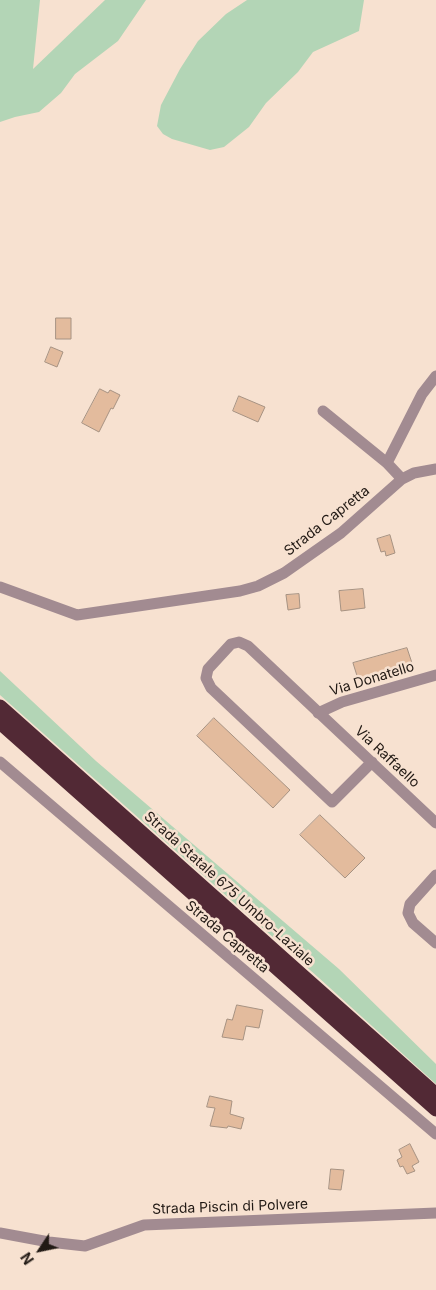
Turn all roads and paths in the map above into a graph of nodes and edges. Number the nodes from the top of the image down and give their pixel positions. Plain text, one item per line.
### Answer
1 (436, 376) edge
2 (323, 411) dead end
3 (387, 464) junction
4 (436, 469) edge
5 (402, 479) junction
6 (0, 587) edge
7 (436, 675) edge
8 (0, 707) edge
9 (318, 713) junction
10 (0, 722) edge
11 (0, 762) edge
12 (372, 762) junction
13 (436, 823) edge
14 (436, 875) edge
15 (436, 943) edge
16 (436, 1095) edge
17 (436, 1109) edge
18 (436, 1134) edge
19 (436, 1213) edge
20 (0, 1233) edge

1 - 3 street
2 - 3 street
3 - 5 street
4 - 5 street, Strada Capretta
5 - 6 street, Strada Capretta
7 - 9 street, Via Donatello
8 - 16 highway, Strada Statale 675 Umbro-Laziale
9 - 12 street, Via Raffaello
9 - 12 street, Via Raffaello
10 - 17 highway, Strada Statale 675 Umbro-Laziale
11 - 18 street, Strada Capretta
12 - 13 street, Via Raffaello
14 - 15 street
19 - 20 street, Strada Piscin di Polvere

